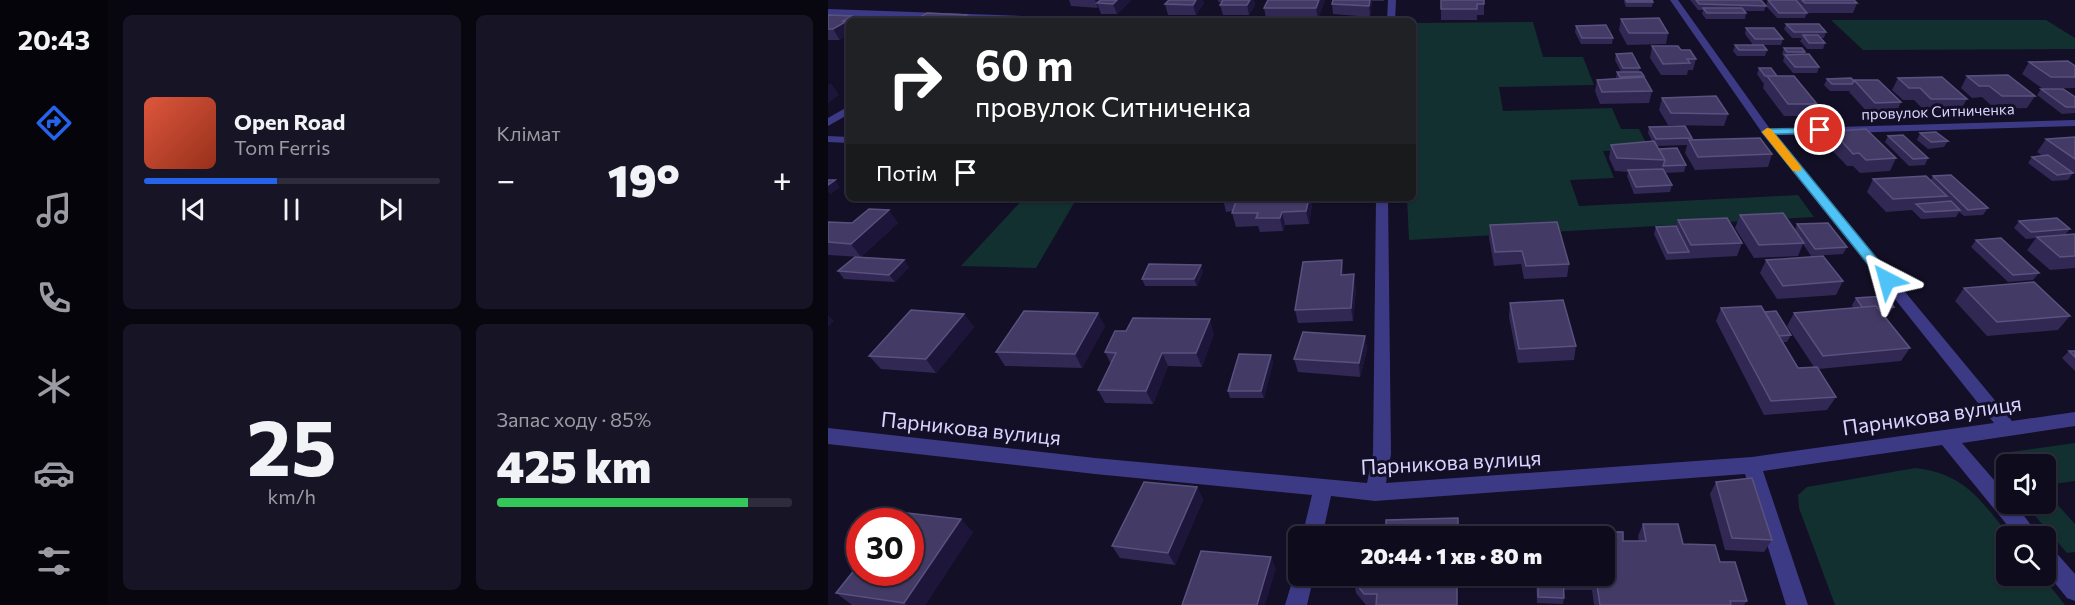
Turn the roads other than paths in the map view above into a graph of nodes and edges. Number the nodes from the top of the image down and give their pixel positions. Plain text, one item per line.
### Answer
1 (1392, 0) edge
2 (1674, 0) edge
3 (828, 12) edge
4 (961, 18) edge
5 (1391, 18) edge
6 (846, 111) edge
7 (828, 123) edge
8 (2075, 123) edge
9 (1767, 132) junction
10 (828, 139) edge
11 (846, 140) edge
12 (1382, 201) edge
13 (2075, 419) edge
14 (2008, 428) junction
15 (828, 436) edge
16 (1946, 436) junction
17 (1752, 465) junction
18 (1323, 489) junction
19 (1375, 492) junction
20 (1315, 526) edge
21 (2021, 526) edge
22 (2056, 568) edge
23 (1301, 586) edge
24 (2075, 590) edge
25 (1296, 605) edge
26 (1797, 605) edge

1 - 5 street
2 - 9 street
3 - 4 street
6 - 7 street
8 - 9 street, провулок Ситниченка
9 - 14 street
10 - 11 street
12 - 19 street
13 - 14 street, Парникова вулиця
14 - 16 street, Парникова вулиця
15 - 18 street, Парникова вулиця
16 - 17 street, Парникова вулиця
16 - 21 street
17 - 19 street, Парникова вулиця
17 - 26 street
18 - 19 street, Парникова вулиця
18 - 20 street
22 - 24 street
23 - 25 street

